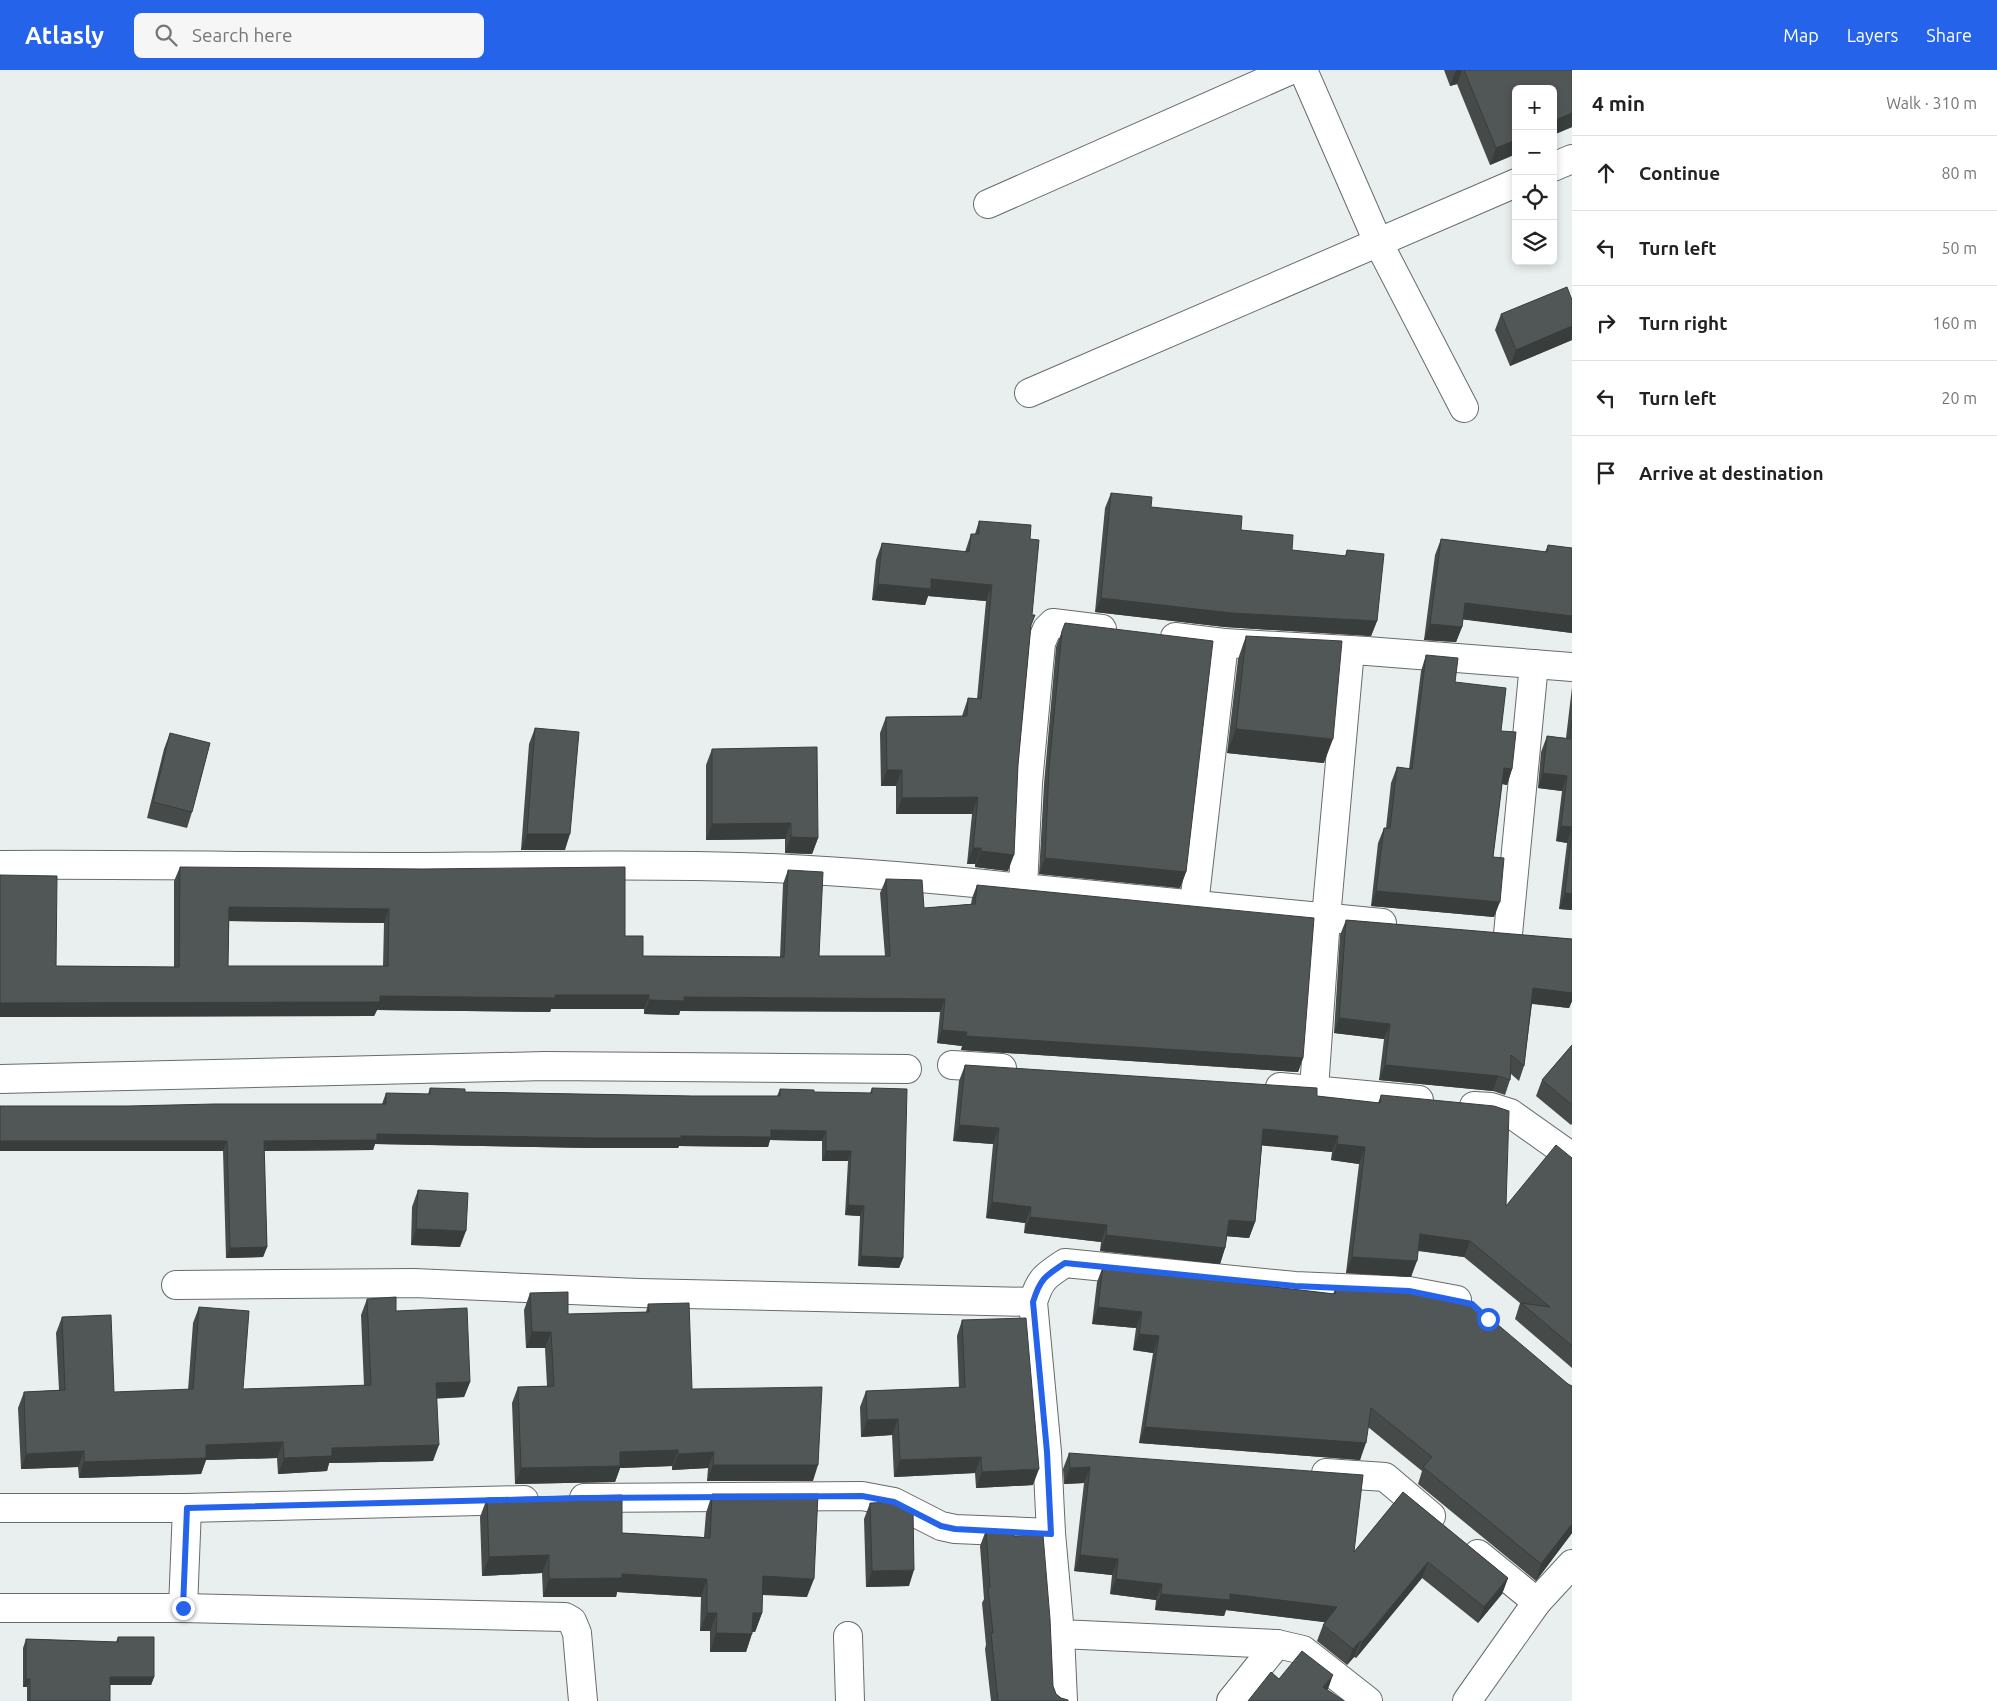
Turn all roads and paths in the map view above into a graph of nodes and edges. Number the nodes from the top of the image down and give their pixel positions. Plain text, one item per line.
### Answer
1 (1291, 70) edge
2 (1303, 70) edge
3 (1572, 159) edge
4 (1557, 165) edge
5 (1512, 185) edge
6 (988, 204) dead end
7 (1378, 242) junction
8 (1029, 393) dead end
9 (1464, 408) dead end
10 (1224, 643) junction
11 (1350, 650) junction
12 (1534, 664) junction
13 (1572, 667) edge
14 (0, 865) edge
15 (1023, 888) junction
16 (1194, 905) junction
17 (1326, 918) junction
18 (1411, 926) edge
19 (1509, 934) edge
20 (952, 1065) dead end
21 (907, 1069) dead end
22 (1030, 1070) edge
23 (0, 1078) edge
24 (1255, 1085) edge
25 (1314, 1089) junction
26 (1572, 1157) edge
27 (176, 1285) dead end
28 (1033, 1302) junction
29 (1477, 1309) edge
30 (1305, 1471) edge
31 (0, 1508) edge
32 (187, 1508) junction
33 (1051, 1534) junction
34 (1572, 1564) edge
35 (1537, 1602) junction
36 (0, 1608) edge
37 (183, 1608) junction
38 (1060, 1634) junction
39 (848, 1636) dead end
40 (1277, 1644) junction
41 (582, 1701) edge
42 (850, 1701) edge
43 (1064, 1701) edge
44 (1231, 1701) edge
45 (1368, 1701) edge
46 (1467, 1701) edge

1 - 6 street
2 - 7 street
3 - 4 street
5 - 7 street
7 - 8 street
7 - 9 street
10 - 11 street
10 - 15 street
10 - 16 street
11 - 12 street
11 - 17 street
12 - 13 street
12 - 19 street
14 - 15 street
15 - 16 street
16 - 17 street
17 - 18 street
17 - 25 street
20 - 22 street
21 - 23 street
24 - 25 street
25 - 26 street
27 - 28 street
28 - 29 street
28 - 33 street
30 - 35 street
31 - 32 street
32 - 33 street
32 - 37 street
33 - 38 street
34 - 35 street
35 - 46 street
36 - 37 street
37 - 41 street
38 - 40 street
38 - 43 street
39 - 42 street
40 - 44 street
40 - 45 street

